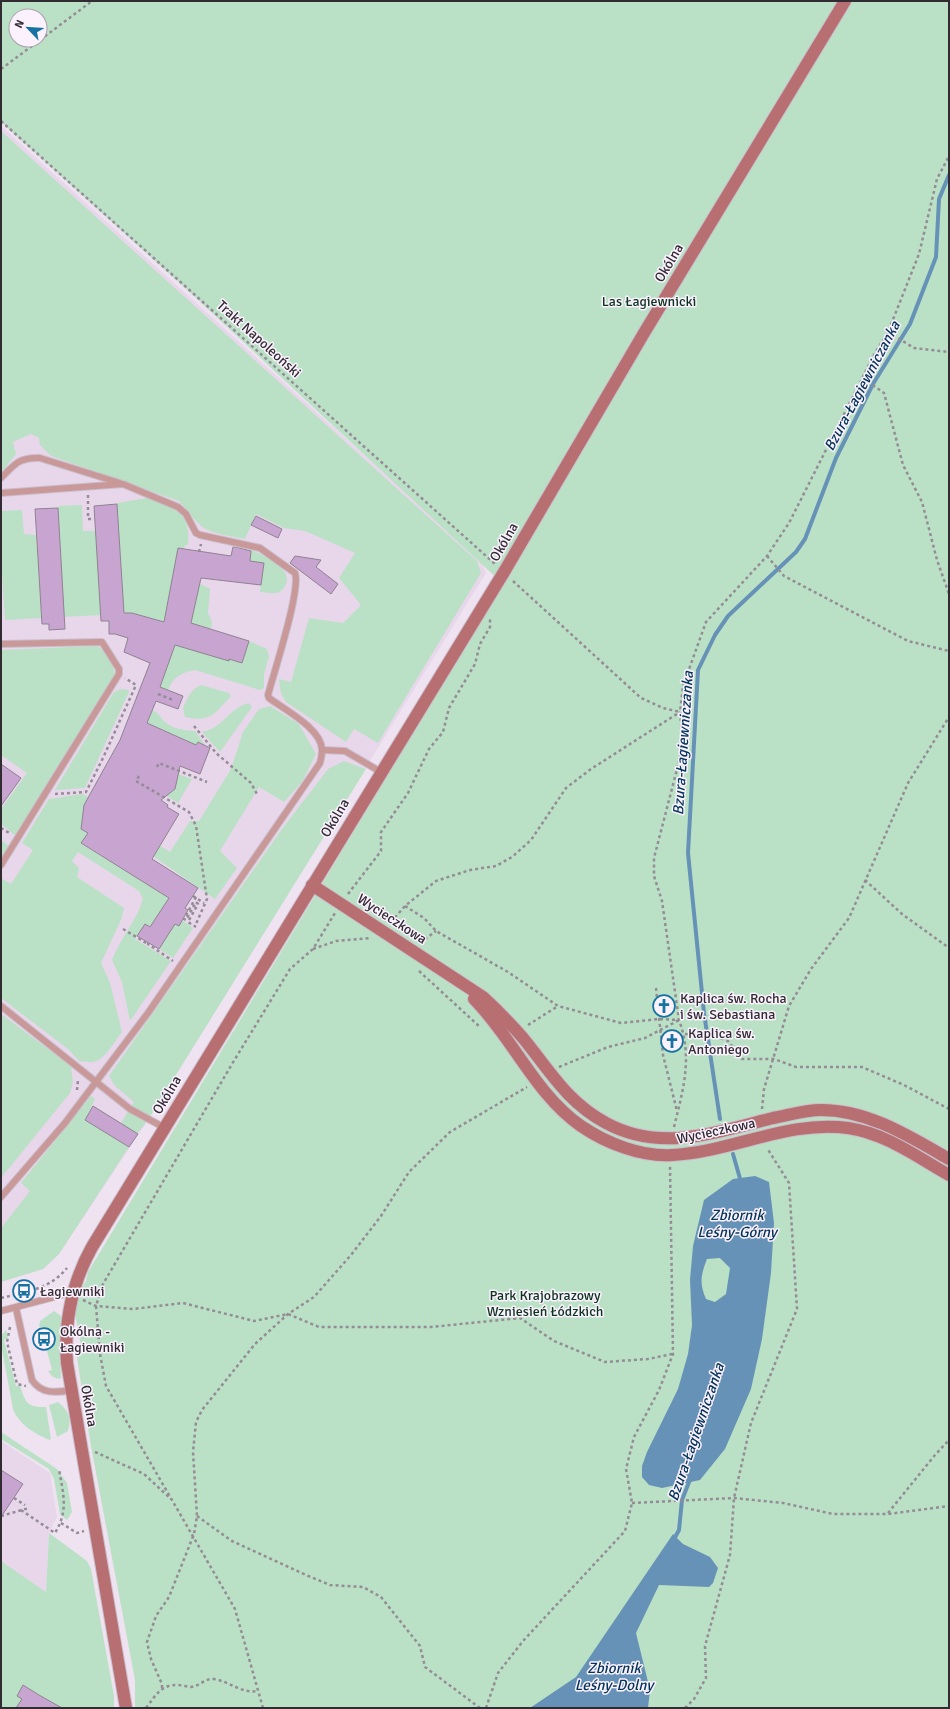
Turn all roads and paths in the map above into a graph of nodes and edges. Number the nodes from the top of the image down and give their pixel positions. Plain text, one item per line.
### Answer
1 (92, 1) edge
2 (845, 1) edge
3 (48, 34) edge
4 (29, 48) edge
5 (1, 69) edge
6 (1, 121) edge
7 (949, 156) edge
8 (888, 332) junction
9 (949, 352) edge
10 (863, 378) junction
11 (1, 478) edge
12 (123, 484) junction
13 (88, 487) junction
14 (1, 493) edge
15 (91, 519) dead end
16 (767, 556) junction
17 (504, 572) junction
18 (949, 594) edge
19 (490, 617) dead end
20 (1, 644) edge
21 (949, 651) edge
22 (119, 674) junction
23 (158, 694) dead end
24 (173, 700) dead end
25 (680, 712) junction
26 (949, 717) edge
27 (194, 726) dead end
28 (322, 750) junction
29 (157, 767) dead end
30 (381, 772) junction
31 (139, 776) dead end
32 (207, 782) dead end
33 (45, 795) junction
34 (258, 796) dead end
35 (1, 865) edge
36 (865, 880) junction
37 (312, 885) junction
38 (204, 903) junction
39 (341, 903) junction
40 (405, 906) junction
41 (387, 926) dead end
42 (196, 927) junction
43 (123, 929) dead end
44 (192, 932) dead end
45 (373, 938) dead end
46 (949, 948) edge
47 (312, 949) junction
48 (177, 955) dead end
49 (174, 961) junction
50 (169, 967) dead end
51 (416, 968) dead end
52 (455, 979) junction
53 (656, 988) dead end
54 (1, 1006) edge
55 (558, 1006) junction
56 (659, 1019) junction
57 (679, 1020) junction
58 (525, 1027) dead end
59 (481, 1028) dead end
60 (660, 1030) junction
61 (685, 1034) junction
62 (774, 1059) junction
63 (551, 1074) junction
64 (522, 1080) dead end
65 (96, 1081) junction
66 (532, 1084) junction
67 (949, 1109) edge
68 (677, 1113) junction
69 (760, 1122) junction
70 (165, 1128) junction
71 (760, 1136) junction
72 (671, 1140) junction
73 (670, 1155) junction
74 (949, 1159) edge
75 (949, 1175) edge
76 (1, 1197) edge
77 (73, 1292) junction
78 (96, 1306) junction
79 (16, 1308) junction
80 (1, 1311) edge
81 (288, 1314) junction
82 (672, 1354) junction
83 (71, 1390) junction
84 (949, 1440) edge
85 (90, 1450) dead end
86 (59, 1469) dead end
87 (14, 1498) dead end
88 (734, 1498) junction
89 (173, 1501) junction
90 (632, 1503) junction
91 (25, 1506) dead end
92 (949, 1506) edge
93 (29, 1508) dead end
94 (21, 1510) junction
95 (888, 1514) junction
96 (1, 1516) edge
97 (197, 1516) junction
98 (61, 1523) junction
99 (87, 1530) dead end
100 (194, 1534) junction
101 (162, 1688) junction
102 (258, 1691) junction
103 (126, 1708) edge
104 (146, 1708) edge
105 (264, 1708) edge
106 (480, 1708) edge
107 (486, 1708) edge
108 (686, 1708) edge

1 - 3 path
2 - 17 street, Okólna
4 - 5 path
6 - 17 path, Trakt Napoleoński
7 - 8 path
8 - 9 path
8 - 10 path
10 - 16 path
10 - 18 path
11 - 12 lane
12 - 13 lane
12 - 28 lane
13 - 14 lane
13 - 15 path
16 - 21 path
16 - 25 path
17 - 25 path, Trakt Napoleoński
17 - 30 street, Okólna
19 - 39 path
20 - 22 lane
22 - 33 lane
22 - 33 path
23 - 24 path
25 - 40 path
25 - 57 path
26 - 36 path
27 - 34 path
28 - 30 lane
28 - 65 lane
29 - 32 path
30 - 37 street, Okólna
31 - 38 path
33 - 35 lane
36 - 46 path
36 - 62 path
37 - 39 street, Wycieczkowa
37 - 70 street, Okólna
38 - 42 path
38 - 42 path
39 - 47 path
39 - 52 street, Wycieczkowa
40 - 41 path
40 - 55 path
42 - 44 path
43 - 49 path
45 - 47 path
47 - 78 path
48 - 49 path
49 - 50 path
51 - 59 path
52 - 63 street, Wycieczkowa
52 - 66 street, Wycieczkowa
53 - 56 path
54 - 65 lane
55 - 56 path
55 - 58 path
56 - 57 path
56 - 60 path
57 - 60 path
57 - 61 path
60 - 63 path
60 - 68 path
61 - 62 path
61 - 68 path
62 - 67 path
62 - 69 path
63 - 72 street, Wycieczkowa
64 - 66 path
65 - 70 lane
65 - 76 lane
66 - 73 street, Wycieczkowa
66 - 81 path
68 - 72 path
69 - 72 street, Wycieczkowa
69 - 74 street, Wycieczkowa
70 - 77 street, Okólna
71 - 73 street, Wycieczkowa
71 - 75 street, Wycieczkowa
71 - 88 path
73 - 82 path
77 - 79 lane
77 - 83 street, Okólna
78 - 81 path
78 - 89 path
79 - 80 lane
79 - 83 lane
81 - 82 path
81 - 97 path
82 - 90 path
83 - 103 street, Okólna
84 - 95 path
85 - 89 path
86 - 98 path
87 - 91 path
88 - 90 path
88 - 95 path
88 - 108 path
89 - 100 path
90 - 107 path
92 - 95 path
93 - 94 path
94 - 96 path
94 - 98 path
97 - 100 path
97 - 106 path
98 - 99 path
100 - 101 path
100 - 102 path
101 - 102 path
101 - 104 path
102 - 105 path

